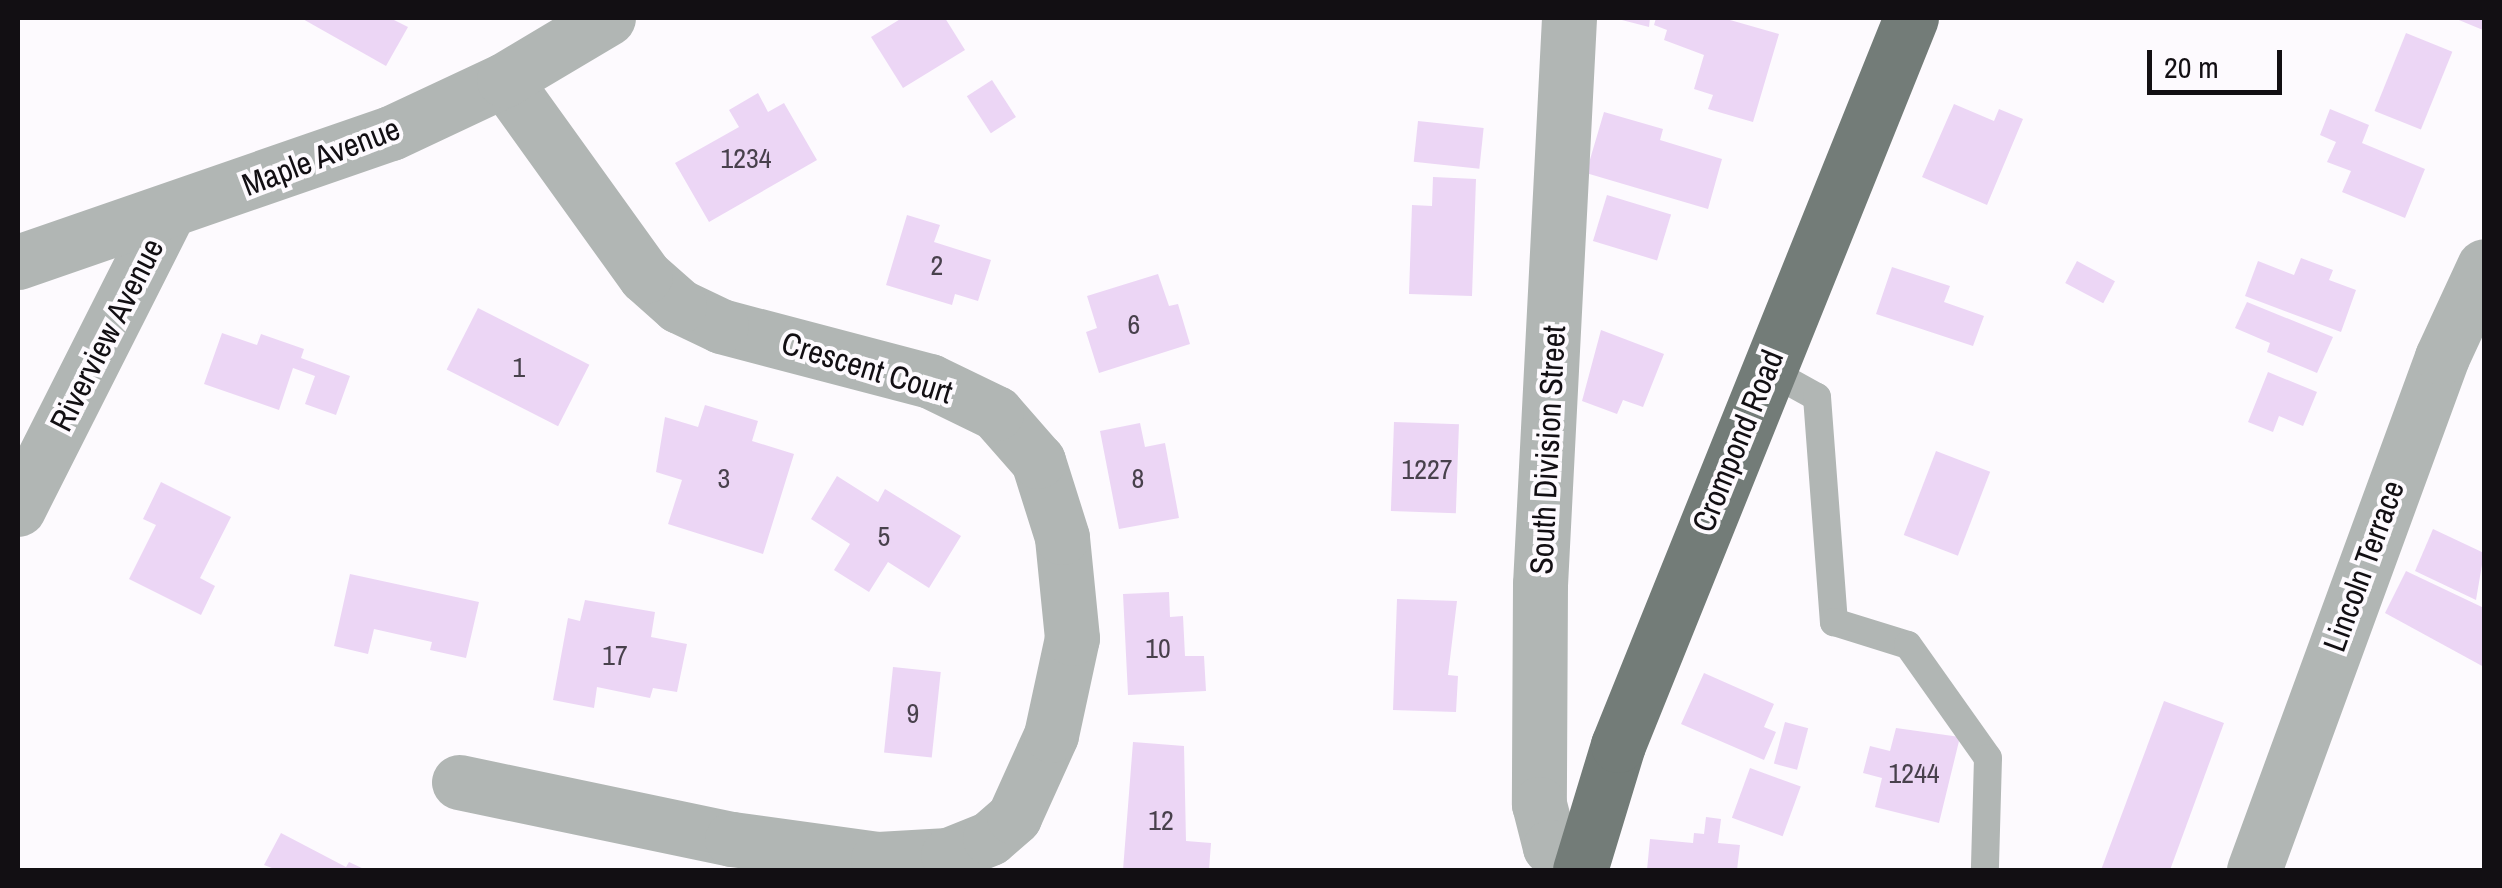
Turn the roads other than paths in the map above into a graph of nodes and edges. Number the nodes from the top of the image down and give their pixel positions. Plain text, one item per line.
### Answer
1 (608, 18) edge
2 (1569, 18) edge
3 (1911, 18) edge
4 (504, 80) junction
5 (168, 214) junction
6 (18, 262) edge
7 (2484, 266) edge
8 (1766, 369) junction
9 (18, 509) edge
10 (459, 782) dead end
11 (1580, 866) edge
12 (1985, 868) dead end
13 (2254, 870) edge

1 - 4 street, Maple Avenue
2 - 11 street, South Division Street
3 - 8 main road, Crompond Road
4 - 5 street, Maple Avenue
4 - 10 street, Crescent Court
5 - 6 street, Maple Avenue
5 - 9 street, Riverview Avenue
7 - 13 street, Lincoln Terrace
8 - 11 main road, Crompond Road
8 - 12 lane

